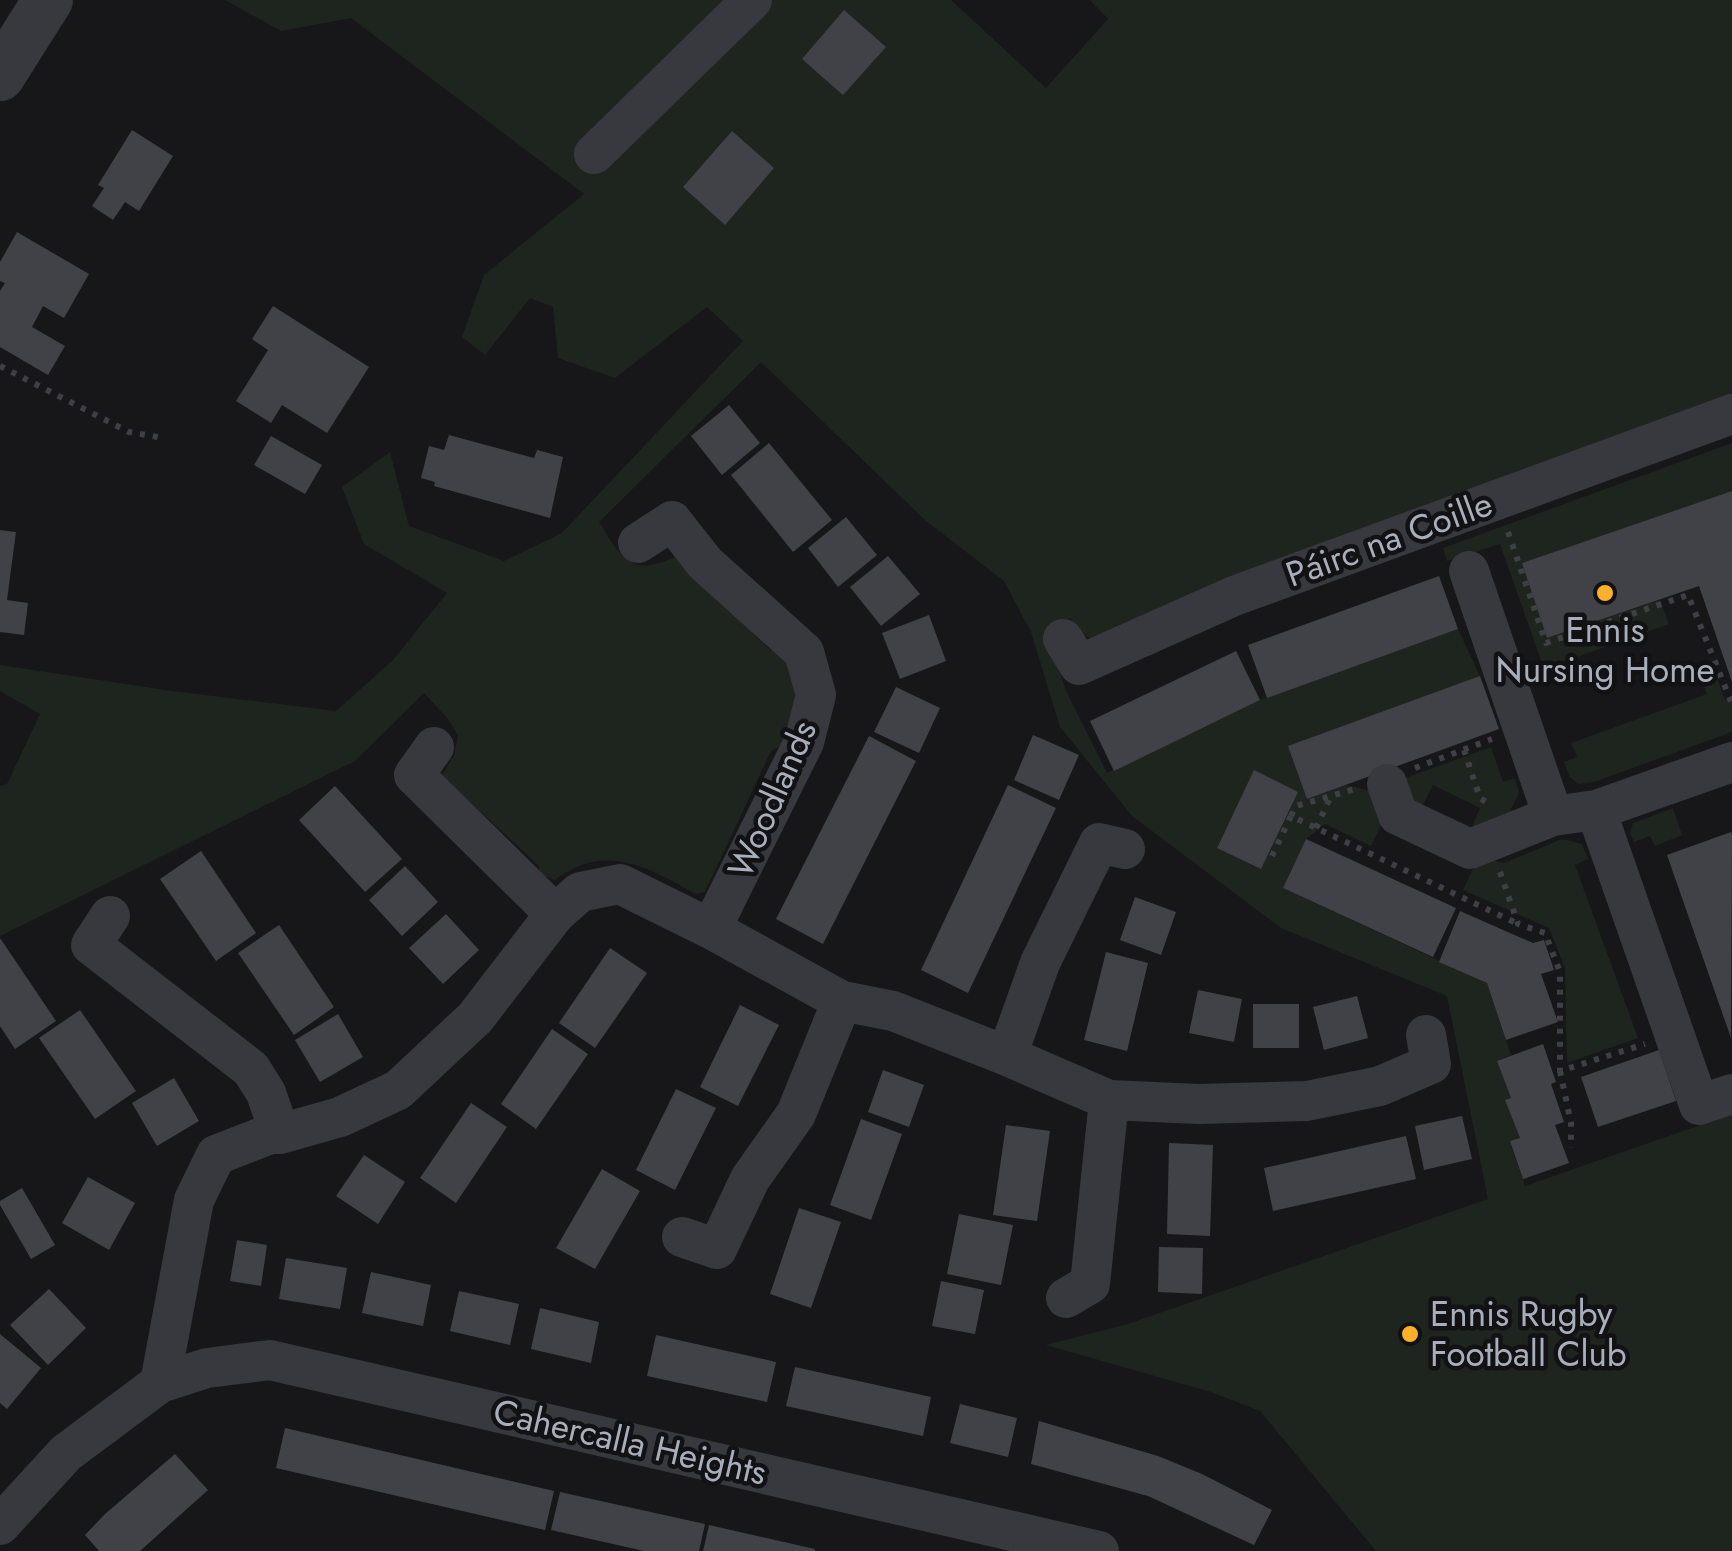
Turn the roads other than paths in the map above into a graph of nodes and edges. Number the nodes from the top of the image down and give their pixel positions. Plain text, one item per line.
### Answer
1 (48, 0) edge
2 (752, 0) edge
3 (0, 76) edge
4 (594, 154) dead end
5 (1732, 414) edge
6 (638, 543) dead end
7 (1469, 571) dead end
8 (1063, 639) dead end
9 (434, 747) dead end
10 (1732, 762) edge
11 (1376, 785) road end
12 (1596, 810) junction
13 (1554, 816) junction
14 (1125, 849) dead end
15 (555, 914) junction
16 (110, 916) dead end
17 (711, 929) junction
18 (842, 1001) junction
19 (1426, 1035) dead end
20 (1007, 1056) junction
21 (1732, 1094) edge
22 (1110, 1100) junction
23 (280, 1134) junction
24 (682, 1237) dead end
25 (1066, 1298) dead end
26 (160, 1382) junction
27 (0, 1526) edge
28 (1099, 1551) edge

1 - 3 street
2 - 4 street
5 - 8 street, Páirc na Coille
6 - 17 street, Woodlands
7 - 13 street, Páirc na Coille
9 - 15 street
10 - 12 street
11 - 13 street
12 - 13 street
12 - 21 street
14 - 20 street
15 - 17 street
15 - 23 street
16 - 23 street
17 - 18 street
18 - 20 street
18 - 24 street
19 - 22 street
20 - 22 street
22 - 25 street
23 - 26 street
26 - 27 street
26 - 28 street, Cahercalla Heights

